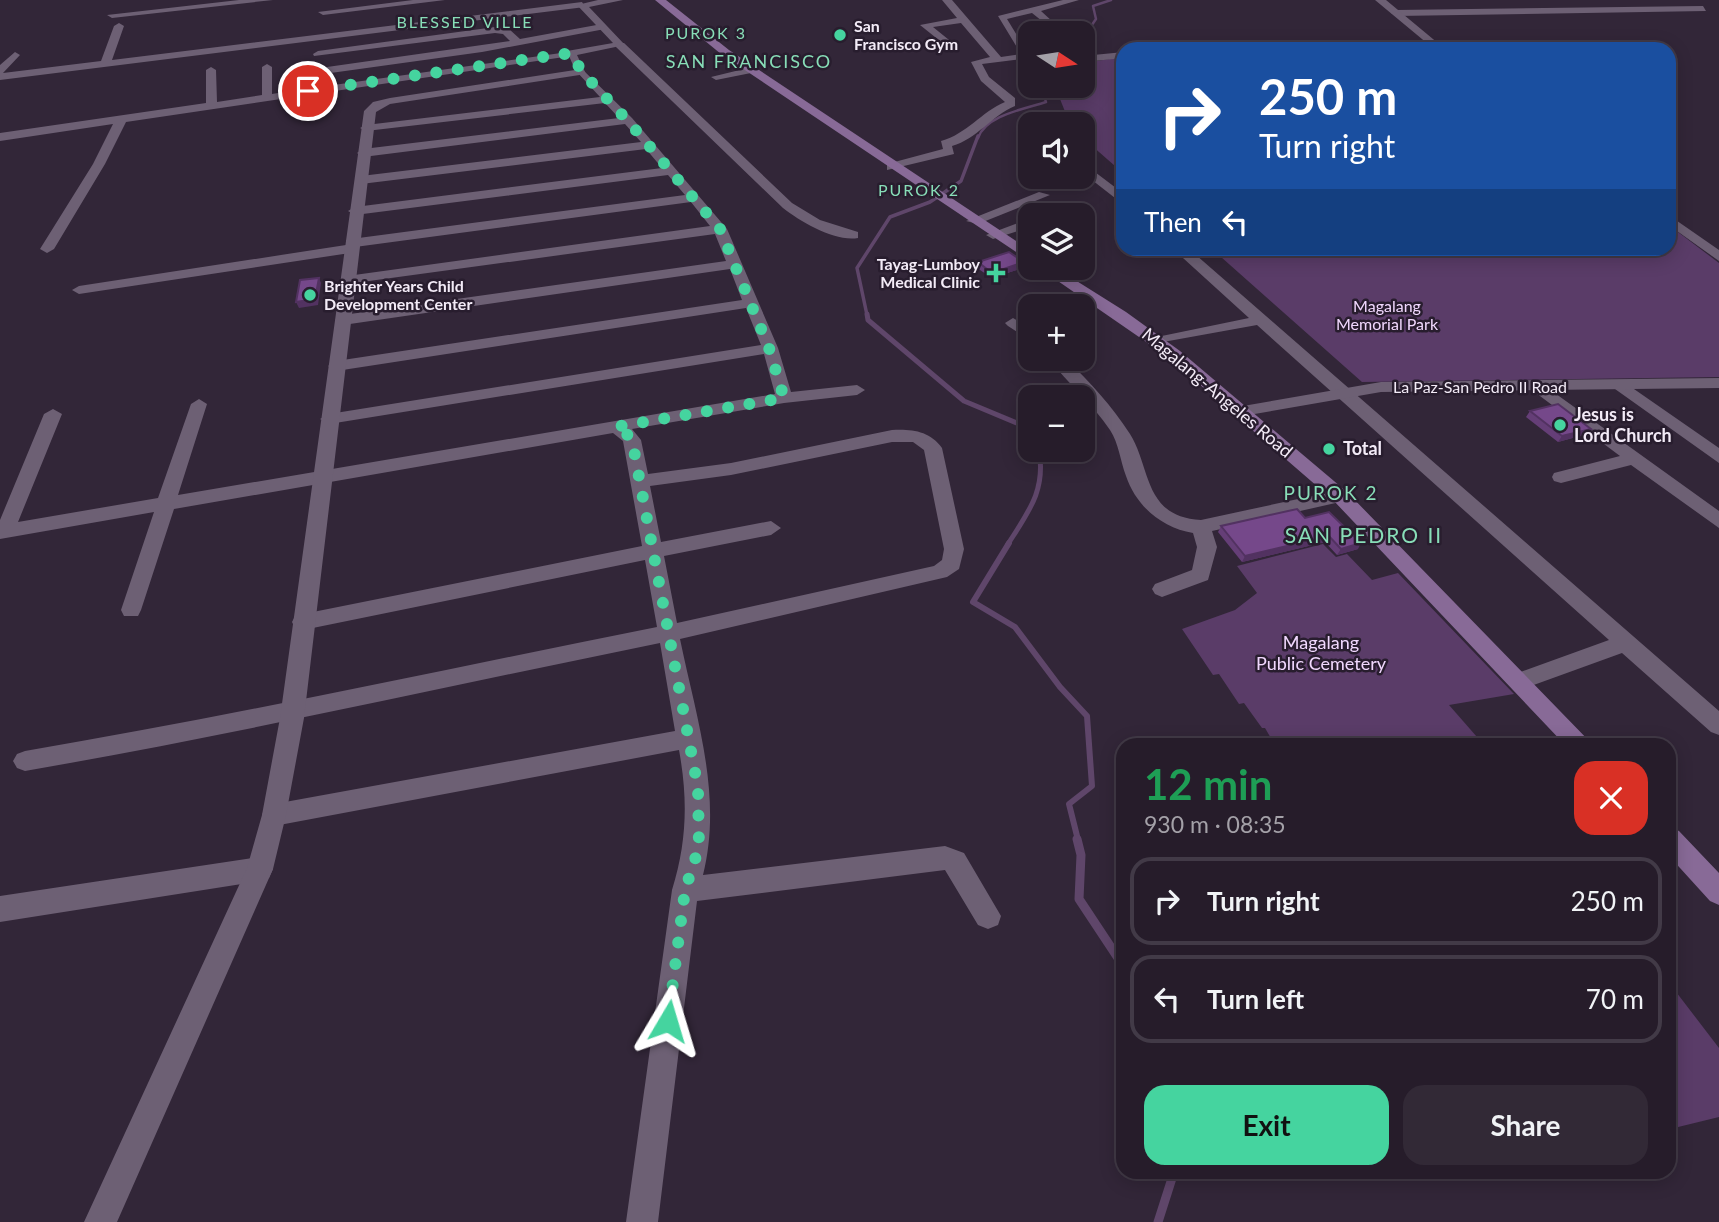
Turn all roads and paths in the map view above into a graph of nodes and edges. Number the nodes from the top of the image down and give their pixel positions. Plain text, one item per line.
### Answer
1 (134, 0) edge
2 (268, 0) edge
3 (440, 0) edge
4 (618, 0) edge
5 (660, 0) edge
6 (947, 0) edge
7 (1074, 0) edge
8 (1380, 0) edge
9 (585, 3) edge
10 (323, 7) edge
11 (1703, 9) dead end
12 (1035, 11) junction
13 (1396, 13) junction
14 (965, 20) junction
15 (1047, 21) edge
16 (119, 26) dead end
17 (602, 27) junction
18 (324, 38) junction
19 (514, 42) junction
20 (1431, 42) edge
21 (620, 45) junction
22 (950, 46) dead end
23 (318, 54) dead end
24 (1116, 56) edge
25 (1096, 58) edge
26 (525, 60) junction
27 (995, 60) junction
28 (577, 62) junction
29 (105, 64) junction
30 (5, 66) edge
31 (267, 67) dead end
32 (211, 70) dead end
33 (752, 70) junction
34 (716, 77) dead end
35 (308, 91) junction
36 (267, 97) junction
37 (608, 99) junction
38 (212, 105) junction
39 (122, 118) junction
40 (628, 121) junction
41 (366, 128) junction
42 (0, 137) edge
43 (649, 145) junction
44 (363, 153) junction
45 (891, 167) junction
46 (670, 171) junction
47 (1095, 177) edge
48 (361, 180) junction
49 (1116, 194) edge
50 (1044, 195) dead end
51 (694, 198) junction
52 (355, 211) junction
53 (972, 221) junction
54 (1676, 225) edge
55 (1018, 226) edge
56 (720, 229) junction
57 (853, 235) dead end
58 (993, 235) junction
59 (350, 246) junction
60 (47, 249) dead end
61 (1018, 250) edge
62 (1188, 256) edge
63 (1719, 257) edge
64 (736, 264) junction
65 (347, 280) junction
66 (1064, 280) edge
67 (79, 290) dead end
68 (750, 303) junction
69 (344, 320) junction
70 (1261, 320) junction
71 (1013, 323) dead end
72 (1018, 327) edge
73 (1158, 341) junction
74 (769, 348) junction
75 (336, 366) junction
76 (1068, 371) edge
77 (1719, 383) edge
78 (1538, 386) junction
79 (1621, 386) junction
80 (857, 390) dead end
81 (1341, 392) junction
82 (784, 398) junction
83 (199, 404) dead end
84 (1243, 411) junction
85 (53, 414) dead end
86 (329, 419) junction
87 (615, 427) junction
88 (1719, 457) edge
89 (1634, 458) junction
90 (1561, 477) dead end
91 (321, 478) junction
92 (639, 481) junction
93 (1340, 496) junction
94 (164, 505) junction
95 (1719, 520) edge
96 (1201, 527) junction
97 (771, 528) dead end
98 (2, 532) edge
99 (653, 551) junction
100 (1162, 589) dead end
101 (131, 610) dead end
102 (303, 622) junction
103 (670, 632) junction
104 (1628, 642) junction
105 (1520, 681) junction
106 (293, 708) junction
107 (1719, 725) edge
108 (689, 738) junction
109 (1573, 738) edge
110 (26, 761) dead end
111 (274, 815) junction
112 (1676, 845) edge
113 (260, 869) junction
114 (685, 890) junction
115 (1719, 892) edge
116 (0, 909) edge
117 (988, 916) dead end
118 (100, 1222) edge
119 (642, 1222) edge

1 - 2 street
3 - 10 street
4 - 9 street
5 - 33 main road
6 - 14 street
7 - 12 street
8 - 13 street
9 - 17 street
9 - 18 street
10 - 18 street
11 - 13 street
12 - 15 street
12 - 27 street
13 - 20 street
14 - 22 street
14 - 27 street
16 - 29 street
17 - 19 street
17 - 21 street
18 - 29 street
19 - 23 street
19 - 26 street
19 - 35 street
21 - 28 street
21 - 57 street
24 - 25 street
26 - 28 street
26 - 35 street
27 - 45 street
28 - 37 street
28 - 41 street
29 - 30 street
31 - 36 street
32 - 38 street
33 - 34 street
33 - 45 main road
35 - 36 street
36 - 38 street
37 - 40 street
37 - 41 street
38 - 39 street
39 - 42 street
39 - 60 street
40 - 43 street
40 - 44 street
41 - 44 street
43 - 46 street
43 - 48 street
44 - 48 street
45 - 53 main road
46 - 51 street
46 - 52 street
47 - 49 street
48 - 52 street
50 - 53 street
51 - 56 street
51 - 59 street
52 - 59 street
53 - 58 main road
54 - 63 street
55 - 58 street
56 - 64 street
56 - 65 street
58 - 61 main road
59 - 65 street
59 - 67 street
62 - 70 street
64 - 68 street
64 - 69 street
65 - 69 street
66 - 73 main road, Magalang-Angeles Road
68 - 74 street
68 - 75 street
69 - 75 street
70 - 73 street
70 - 81 street
71 - 72 street
73 - 84 main road, Magalang-Angeles Road
74 - 82 street
74 - 86 street
75 - 86 street
76 - 96 street
77 - 79 street, La Paz-San Pedro II Road
78 - 79 street, La Paz-San Pedro II Road
78 - 81 street, La Paz-San Pedro II Road
78 - 89 street
79 - 88 street
80 - 82 street
81 - 84 street, La Paz-San Pedro II Road
81 - 104 street
82 - 87 street
83 - 94 street
84 - 93 main road, Magalang-Angeles Road
85 - 98 street
86 - 91 street
87 - 91 street
87 - 92 street
89 - 90 street
89 - 95 street
91 - 94 street
91 - 102 street
92 - 99 street
92 - 103 street
93 - 96 street
93 - 105 main road, Magalang-Angeles Road
94 - 98 street
94 - 101 street
96 - 100 street
97 - 99 street
99 - 102 street
99 - 103 street
102 - 106 street
103 - 106 street
103 - 108 street
104 - 105 street
104 - 107 street
105 - 109 main road, Magalang-Angeles Road
106 - 110 street
106 - 111 street
108 - 111 street
108 - 114 street
111 - 113 street
112 - 115 main road
113 - 116 street
113 - 118 street
114 - 117 street
114 - 119 street

